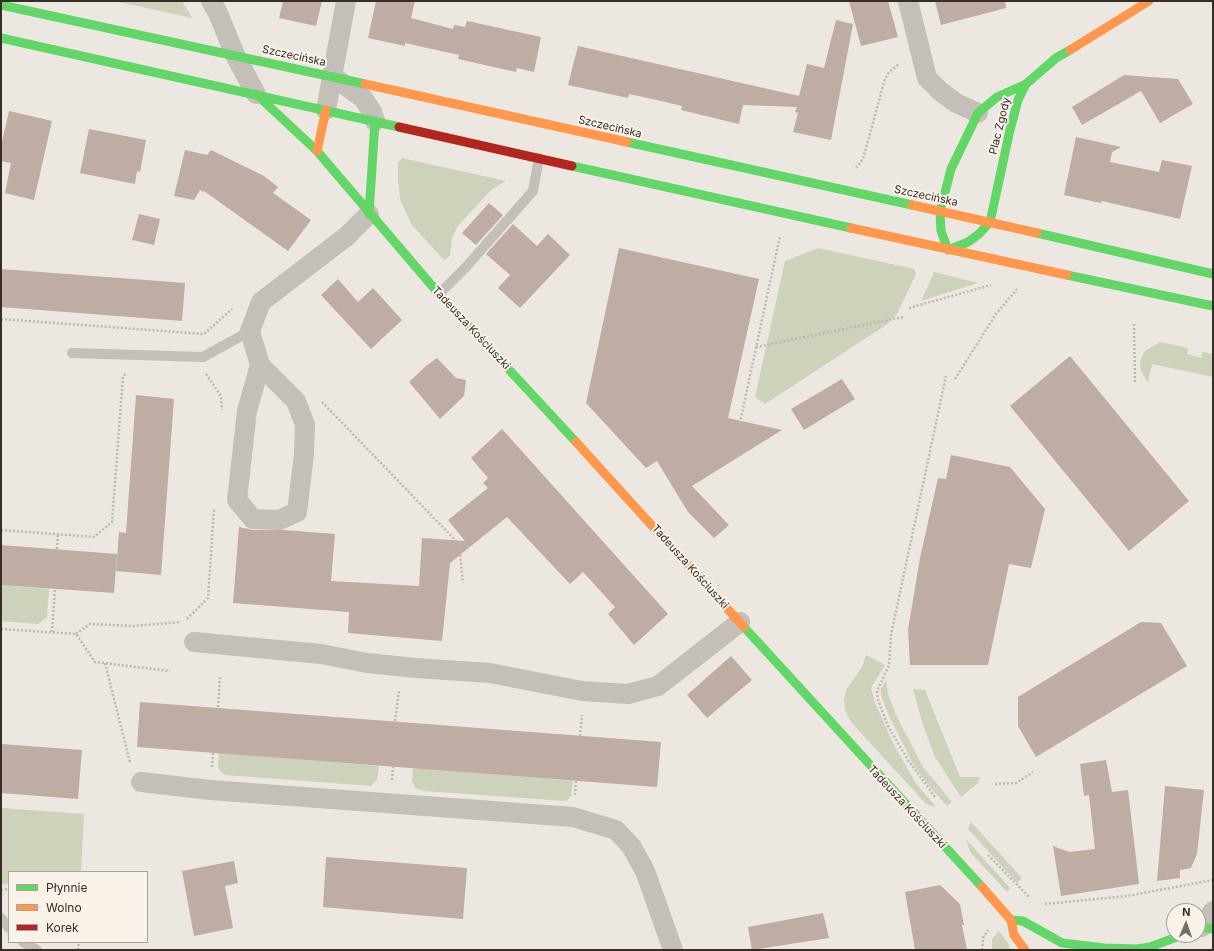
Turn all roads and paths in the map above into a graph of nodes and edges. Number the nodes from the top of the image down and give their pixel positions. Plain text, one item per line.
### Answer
1 (211, 1) edge
2 (346, 1) edge
3 (908, 1) edge
4 (1149, 1) edge
5 (1, 5) edge
6 (1, 38) edge
7 (235, 55) junction
8 (902, 61) dead end
9 (333, 77) junction
10 (1026, 84) junction
11 (256, 94) junction
12 (326, 110) junction
13 (978, 113) junction
14 (375, 121) junction
15 (317, 151) junction
16 (539, 158) junction
17 (852, 173) dead end
18 (940, 212) junction
19 (369, 214) junction
20 (990, 222) junction
21 (780, 233) dead end
22 (948, 250) junction
23 (1213, 274) edge
24 (999, 283) dead end
25 (1021, 284) dead end
26 (439, 294) junction
27 (238, 303) dead end
28 (1213, 306) edge
29 (909, 308) dead end
30 (903, 317) dead end
31 (1, 319) edge
32 (1134, 324) dead end
33 (250, 331) junction
34 (204, 334) junction
35 (756, 347) junction
36 (72, 353) dead end
37 (203, 358) junction
38 (260, 366) junction
39 (129, 372) dead end
40 (946, 376) dead end
41 (955, 379) dead end
42 (1135, 384) dead end
43 (318, 397) dead end
44 (221, 417) dead end
45 (739, 427) dead end
46 (215, 504) dead end
47 (1, 530) edge
48 (58, 534) junction
49 (57, 549) dead end
50 (463, 583) dead end
51 (56, 589) dead end
52 (740, 622) junction
53 (1, 629) edge
54 (52, 632) junction
55 (76, 634) junction
56 (194, 642) dead end
57 (105, 663) junction
58 (170, 671) dead end
59 (220, 678) dead end
60 (399, 690) dead end
61 (218, 707) dead end
62 (582, 713) dead end
63 (395, 721) dead end
64 (580, 736) dead end
65 (1033, 772) dead end
66 (142, 782) joint
67 (995, 784) dead end
68 (938, 801) dead end
69 (986, 852) dead end
70 (1213, 880) edge
71 (1035, 900) dead end
72 (1041, 902) dead end
73 (1213, 911) edge
74 (1, 918) edge
75 (1010, 920) junction
76 (1206, 924) edge
77 (8, 927) edge
78 (991, 927) dead end
79 (1166, 941) edge
80 (25, 943) edge
81 (1078, 945) junction
82 (37, 950) edge
83 (673, 950) edge
84 (982, 950) edge
85 (1025, 950) edge
86 (1066, 950) edge

1 - 7 street
2 - 9 street
3 - 13 street
4 - 10 main road
5 - 7 main road, Szczecińska
6 - 11 main road
7 - 9 main road, Szczecińska
7 - 11 street
8 - 17 path
9 - 12 street
9 - 14 street
9 - 18 main road, Szczecińska
10 - 13 main road, Plac Zgody
10 - 20 main road, Plac Zgody
11 - 12 main road
11 - 15 main road, Tadeusza Kościuszki
12 - 14 main road
12 - 15 main road
13 - 18 main road, Plac Zgody
14 - 16 main road
14 - 19 main road
15 - 19 main road, Tadeusza Kościuszki
16 - 22 main road
16 - 26 lane
18 - 20 main road, Szczecińska
18 - 22 main road, Plac Zgody
19 - 26 main road, Tadeusza Kościuszki
19 - 33 street
20 - 22 main road
20 - 23 main road, Szczecińska
21 - 35 path
22 - 28 main road
24 - 29 path
25 - 41 path
26 - 52 main road, Tadeusza Kościuszki
27 - 34 path
30 - 35 path
31 - 34 path
32 - 42 path
33 - 37 lane
33 - 38 street
34 - 37 path
35 - 45 path
36 - 37 lane
37 - 44 path
38 - 38 street
39 - 48 path
40 - 68 path
43 - 50 path
46 - 55 path
47 - 48 path
48 - 49 path
51 - 54 path
52 - 56 street
52 - 75 main road, Tadeusza Kościuszki
53 - 54 path
54 - 55 path
55 - 57 path
57 - 58 path
57 - 66 path
59 - 61 path
60 - 63 path
62 - 64 path
65 - 67 path
66 - 83 street
69 - 71 path
70 - 72 path
73 - 76 street
74 - 77 lane
75 - 81 main road
75 - 85 main road, Tadeusza Kościuszki
78 - 84 path
79 - 81 main road
80 - 82 lane
81 - 86 main road

